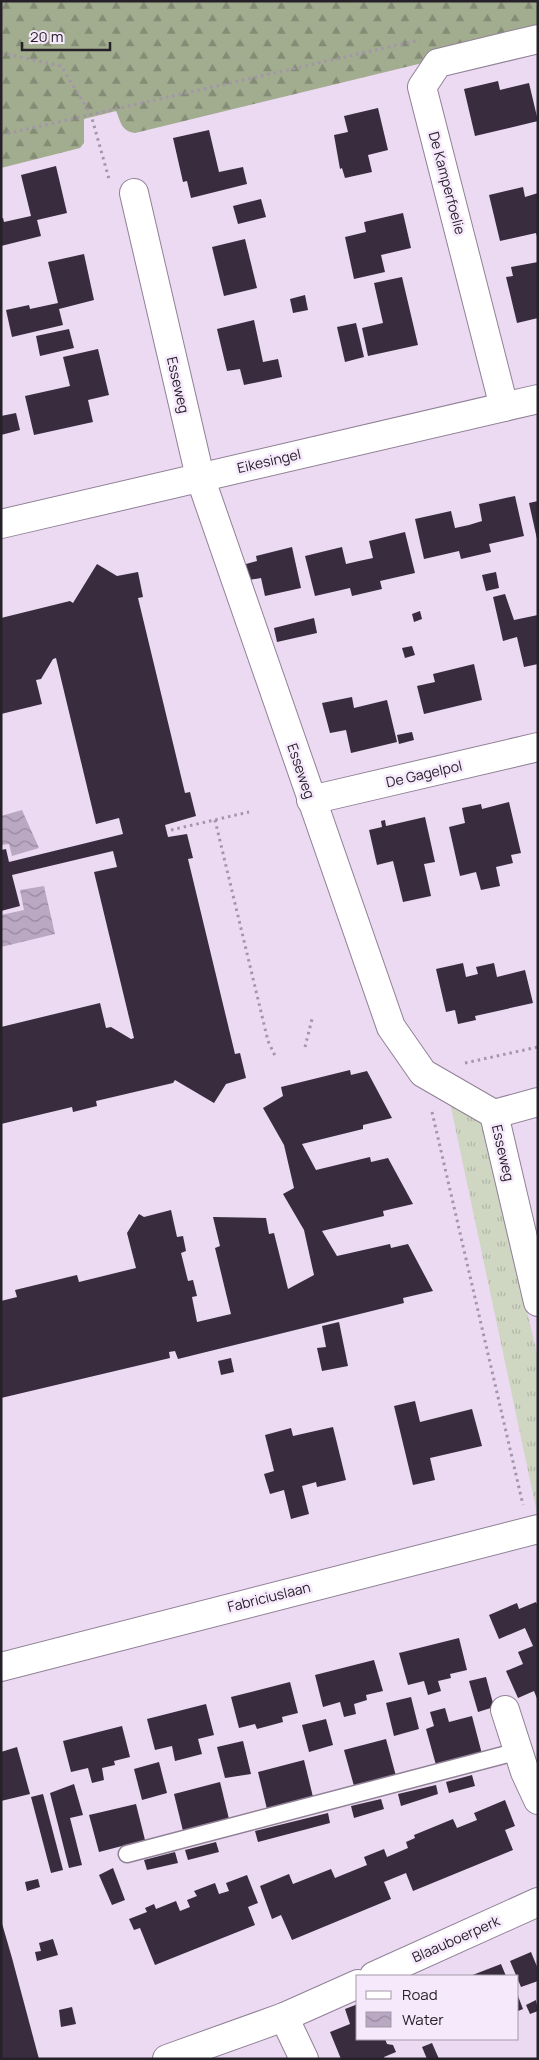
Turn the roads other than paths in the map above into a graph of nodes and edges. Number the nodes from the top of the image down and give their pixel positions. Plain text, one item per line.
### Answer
1 (538, 40) edge
2 (134, 193) road end
3 (538, 399) edge
4 (504, 407) junction
5 (200, 477) junction
6 (1, 524) edge
7 (538, 747) edge
8 (311, 800) junction
9 (538, 1102) edge
10 (494, 1114) junction
11 (538, 1302) edge
12 (533, 1530) edge
13 (1, 1667) edge
14 (506, 1710) dead end
15 (519, 1751) junction
16 (538, 1800) edge
17 (127, 1854) dead end
18 (538, 1902) edge
19 (376, 1975) edge
20 (356, 1985) edge
21 (284, 2017) junction
22 (167, 2059) edge
23 (304, 2059) edge

1 - 4 street, De Kamperfoelie
2 - 5 street, Esseweg
3 - 4 street, Eikesingel
4 - 5 street, Eikesingel
5 - 6 street, Eikesingel
5 - 8 street, Esseweg
7 - 8 street, De Gagelpol
8 - 10 street, Esseweg
9 - 10 street
10 - 11 street, Esseweg
12 - 13 street, Fabriciuslaan
14 - 15 street
15 - 16 street
15 - 17 lane
18 - 19 street, Blaauboerperk
20 - 21 street
21 - 22 street
21 - 23 street

